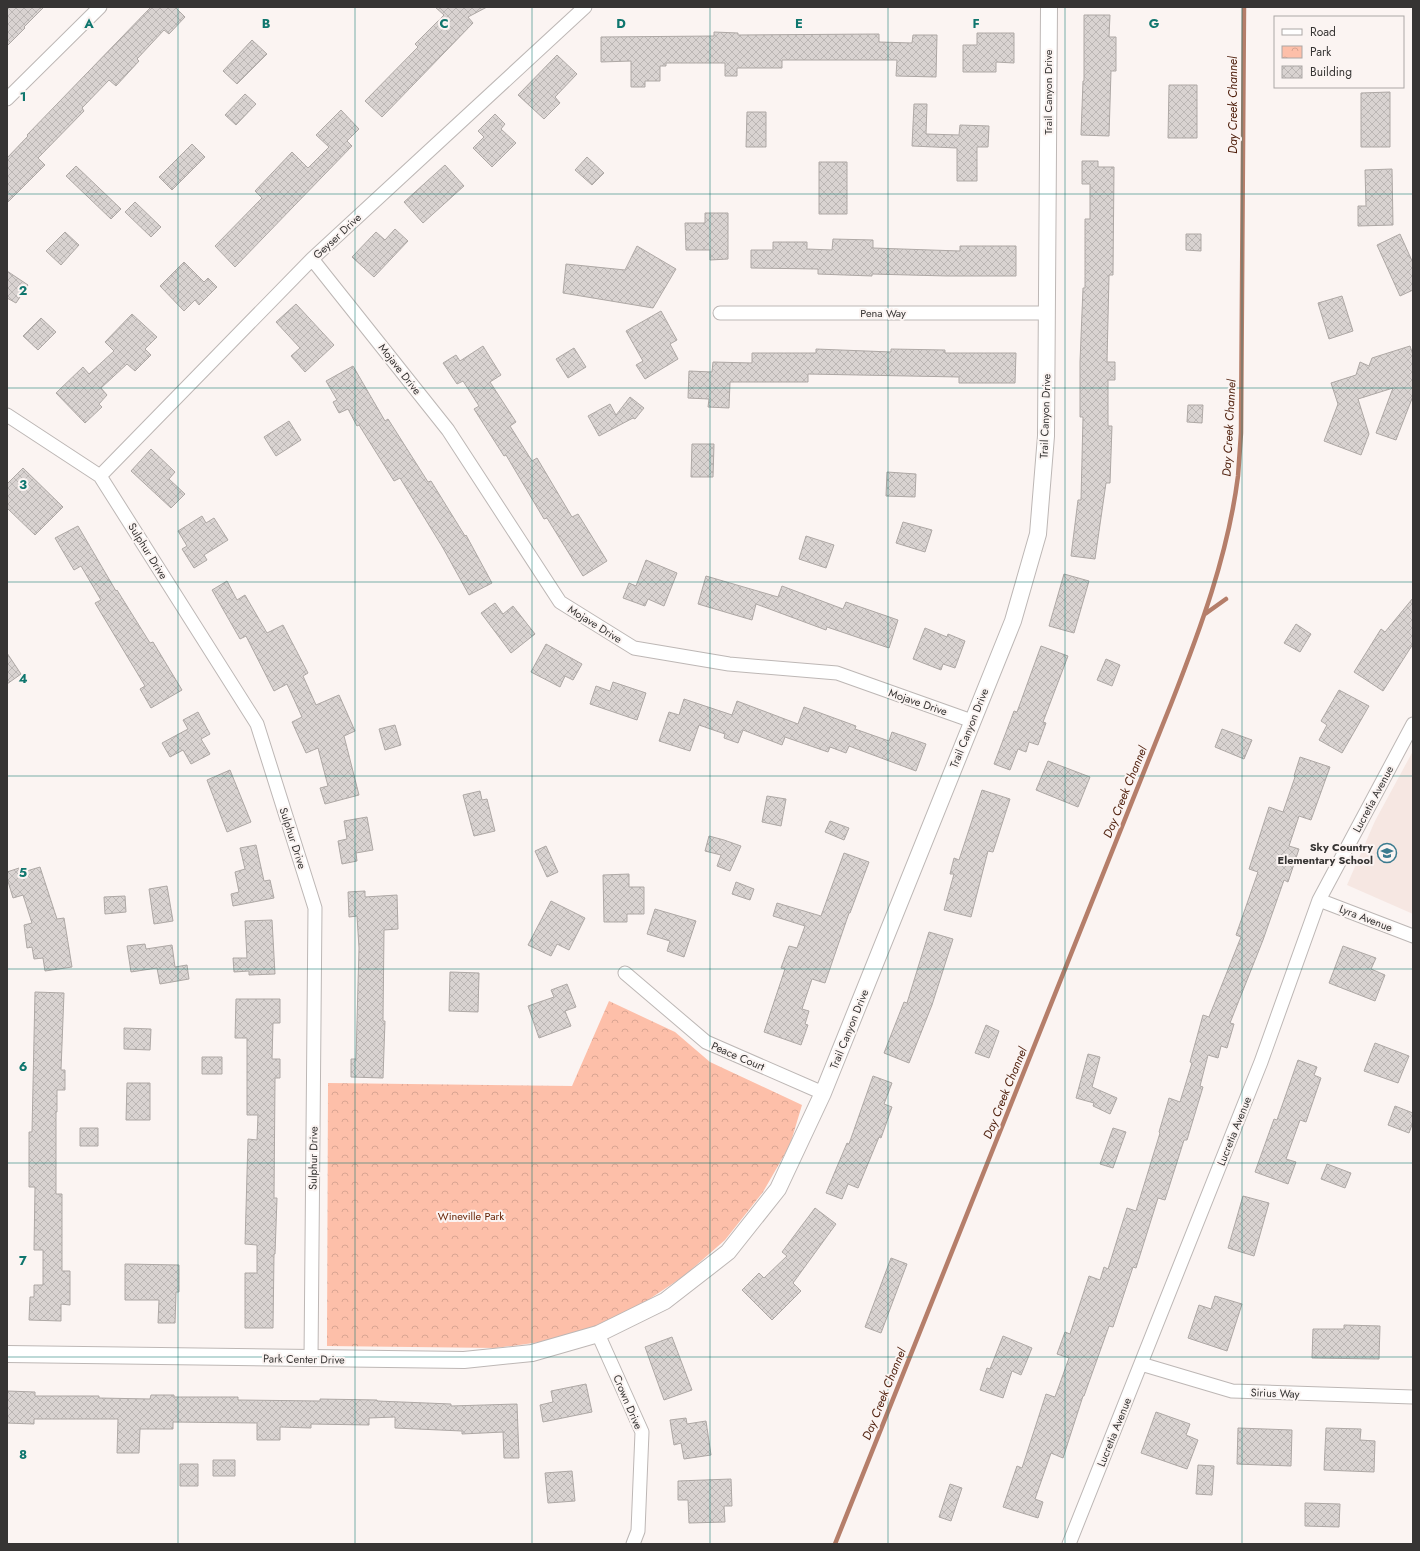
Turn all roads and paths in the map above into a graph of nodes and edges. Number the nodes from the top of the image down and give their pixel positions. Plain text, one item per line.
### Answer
1 (100, 7) edge
2 (585, 7) edge
3 (1048, 7) edge
4 (7, 99) edge
5 (312, 259) junction
6 (1046, 313) junction
7 (720, 314) dead end
8 (7, 415) edge
9 (100, 476) junction
10 (972, 721) junction
11 (1413, 724) edge
12 (1319, 900) junction
13 (1413, 936) edge
14 (625, 973) dead end
15 (823, 1093) junction
16 (598, 1334) junction
17 (7, 1354) edge
18 (311, 1359) junction
19 (1141, 1364) junction
20 (1413, 1397) edge
21 (633, 1544) edge
22 (1069, 1544) edge

1 - 4 street
2 - 5 street, Geyser Drive
3 - 6 street, Trail Canyon Drive
5 - 9 street, Geyser Drive
5 - 10 street, Mojave Drive
6 - 7 street, Pena Way
6 - 10 street, Trail Canyon Drive
8 - 9 street, Sulphur Drive
9 - 18 street, Sulphur Drive
10 - 15 street, Trail Canyon Drive
11 - 12 street, Lucretia Avenue
12 - 13 street, Lyra Avenue
12 - 19 street, Lucretia Avenue
14 - 15 street, Peace Court
15 - 16 street, Trail Canyon Drive
16 - 18 street, Park Center Drive
16 - 21 street, Crown Drive
17 - 18 street, Park Center Drive
19 - 20 street, Sirius Way
19 - 22 street, Lucretia Avenue

